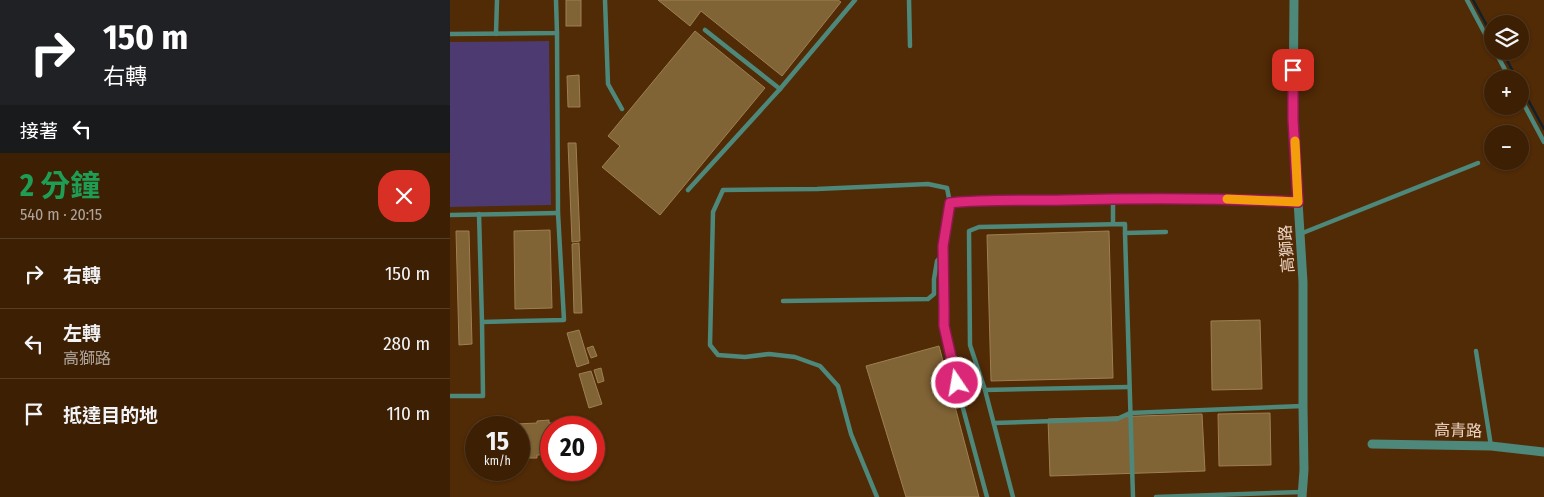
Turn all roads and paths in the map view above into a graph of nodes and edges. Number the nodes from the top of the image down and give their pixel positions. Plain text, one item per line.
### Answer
1 (497, 0) edge
2 (556, 0) edge
3 (604, 0) edge
4 (855, 0) edge
5 (909, 0) edge
6 (1294, 0) edge
7 (1467, 0) edge
8 (705, 30) dead end
9 (1484, 32) edge
10 (557, 33) junction
11 (450, 34) edge
12 (496, 34) junction
13 (910, 46) dead end
14 (780, 89) junction
15 (622, 109) dead end
16 (1529, 114) edge
17 (1544, 142) edge
18 (1478, 163) dead end
19 (688, 190) dead end
20 (1113, 199) junction
21 (1298, 202) junction
22 (950, 203) junction
23 (558, 212) junction
24 (479, 214) junction
25 (450, 215) edge
26 (1113, 224) junction
27 (1166, 232) dead end
28 (1125, 233) junction
29 (1300, 234) junction
30 (943, 254) junction
31 (783, 301) dead end
32 (482, 322) junction
33 (1476, 351) dead end
34 (1129, 387) junction
35 (985, 390) junction
36 (450, 396) edge
37 (1303, 406) junction
38 (1130, 413) junction
39 (994, 422) junction
40 (1372, 444) dead end
41 (1490, 446) junction
42 (1544, 452) edge
43 (1303, 495) edge
44 (877, 497) edge
45 (987, 497) edge
46 (1014, 497) edge
47 (1133, 497) edge
48 (1156, 497) edge
49 (1190, 497) edge

1 - 12 lane
2 - 10 lane
3 - 15 lane
4 - 14 lane
5 - 13 lane
6 - 21 street, 高獅路
7 - 9 lane
8 - 14 lane
10 - 12 lane
10 - 23 lane
11 - 12 lane
14 - 19 lane
16 - 17 lane
18 - 29 lane
20 - 21 lane
20 - 22 lane
20 - 26 lane
21 - 29 street, 高獅路
22 - 30 lane
22 - 44 lane
23 - 24 lane
23 - 32 lane
24 - 25 lane
24 - 32 lane
26 - 28 lane
26 - 35 lane
27 - 28 lane
28 - 34 lane
29 - 37 street, 高獅路
30 - 31 lane
30 - 45 lane
32 - 36 lane
33 - 41 lane
34 - 35 lane
34 - 38 lane
35 - 39 lane
37 - 38 lane
37 - 43 street, 高獅路
38 - 39 lane
38 - 47 lane
39 - 46 lane
40 - 41 street, 高青路
41 - 42 street, 高青路
43 - 49 lane
48 - 49 lane

